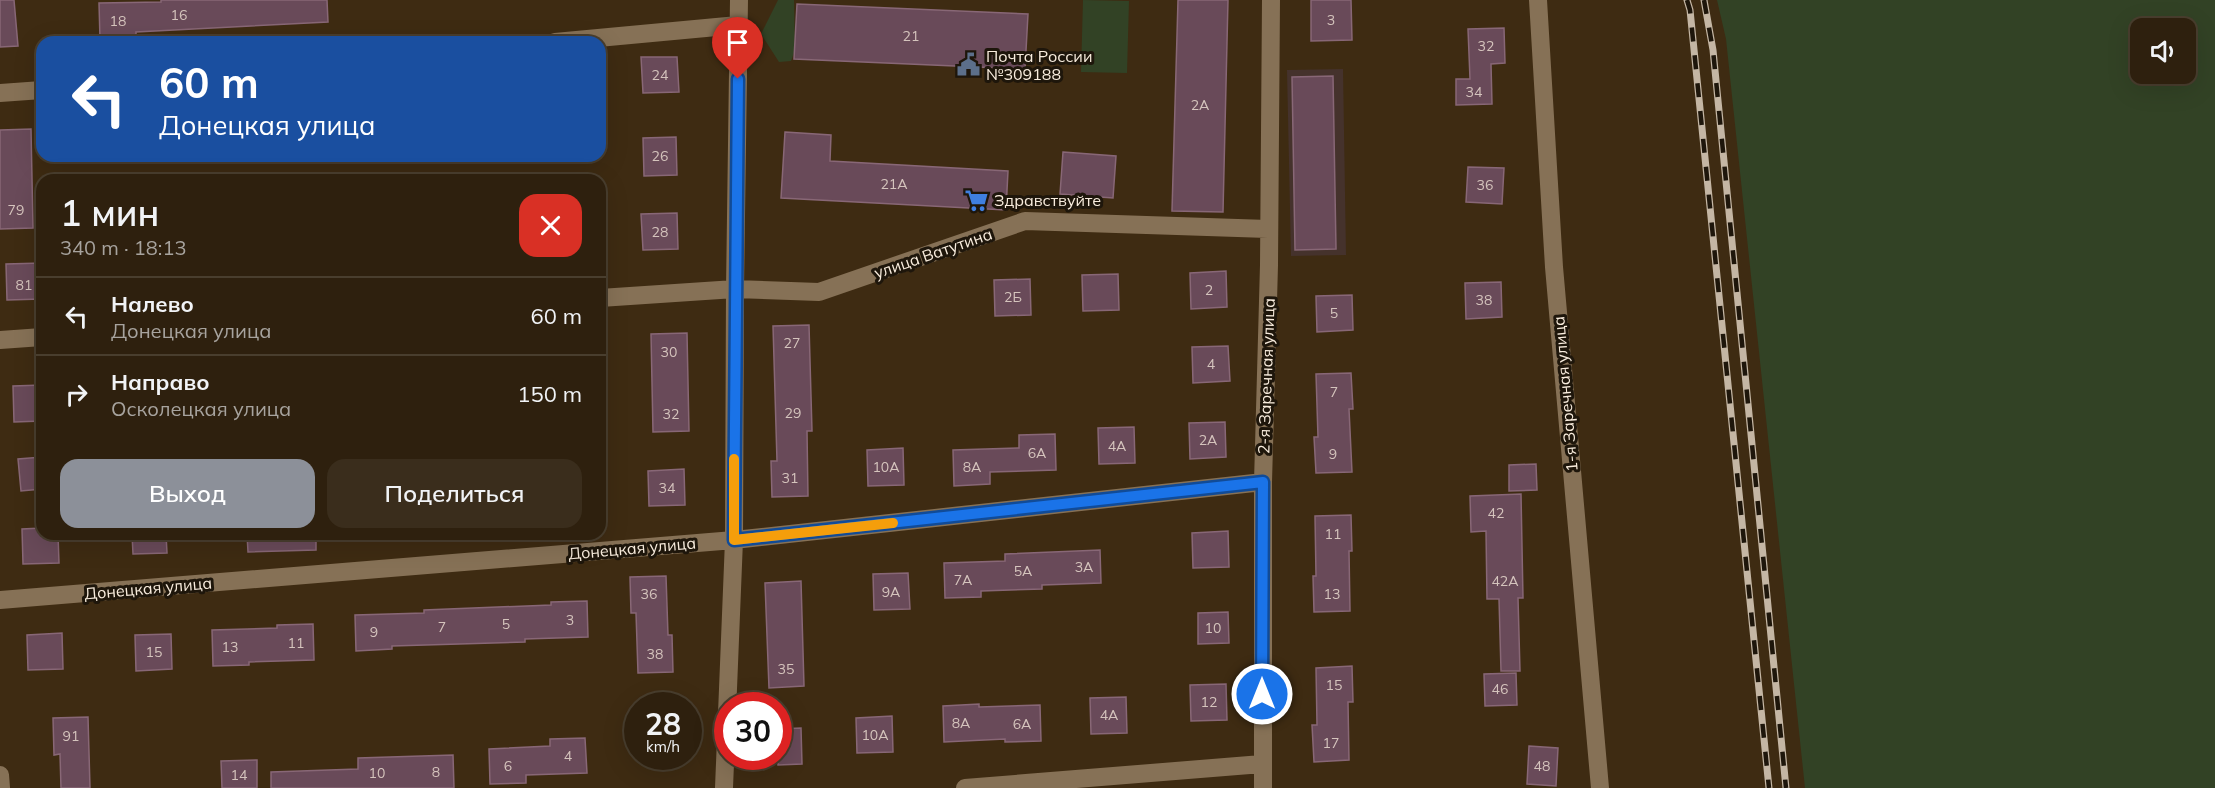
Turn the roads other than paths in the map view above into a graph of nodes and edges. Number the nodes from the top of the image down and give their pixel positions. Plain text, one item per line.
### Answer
1 (739, 0) edge
2 (1271, 0) edge
3 (1538, 0) edge
4 (738, 25) junction
5 (606, 37) edge
6 (36, 90) edge
7 (0, 93) edge
8 (1268, 229) junction
9 (735, 289) junction
10 (606, 298) edge
11 (36, 337) edge
12 (0, 340) edge
13 (1263, 482) junction
14 (734, 540) junction
15 (0, 600) edge
16 (1262, 764) junction
17 (0, 775) edge
18 (1, 788) edge
19 (724, 788) edge
20 (965, 788) edge
21 (1263, 788) edge
22 (1600, 788) edge

1 - 4 street
2 - 8 street, 2-я Заречная улица
3 - 22 street, 1-я Заречная улица
4 - 5 street
4 - 9 street
6 - 7 street
8 - 9 street, улица Ватутина
8 - 13 street, 2-я Заречная улица
9 - 10 street, улица Ватутина
9 - 14 street
11 - 12 street
13 - 14 street, Донецкая улица
13 - 16 street, 2-я Заречная улица
14 - 15 street, Донецкая улица
14 - 19 street
16 - 20 street
16 - 21 street, 2-я Заречная улица
17 - 18 street

